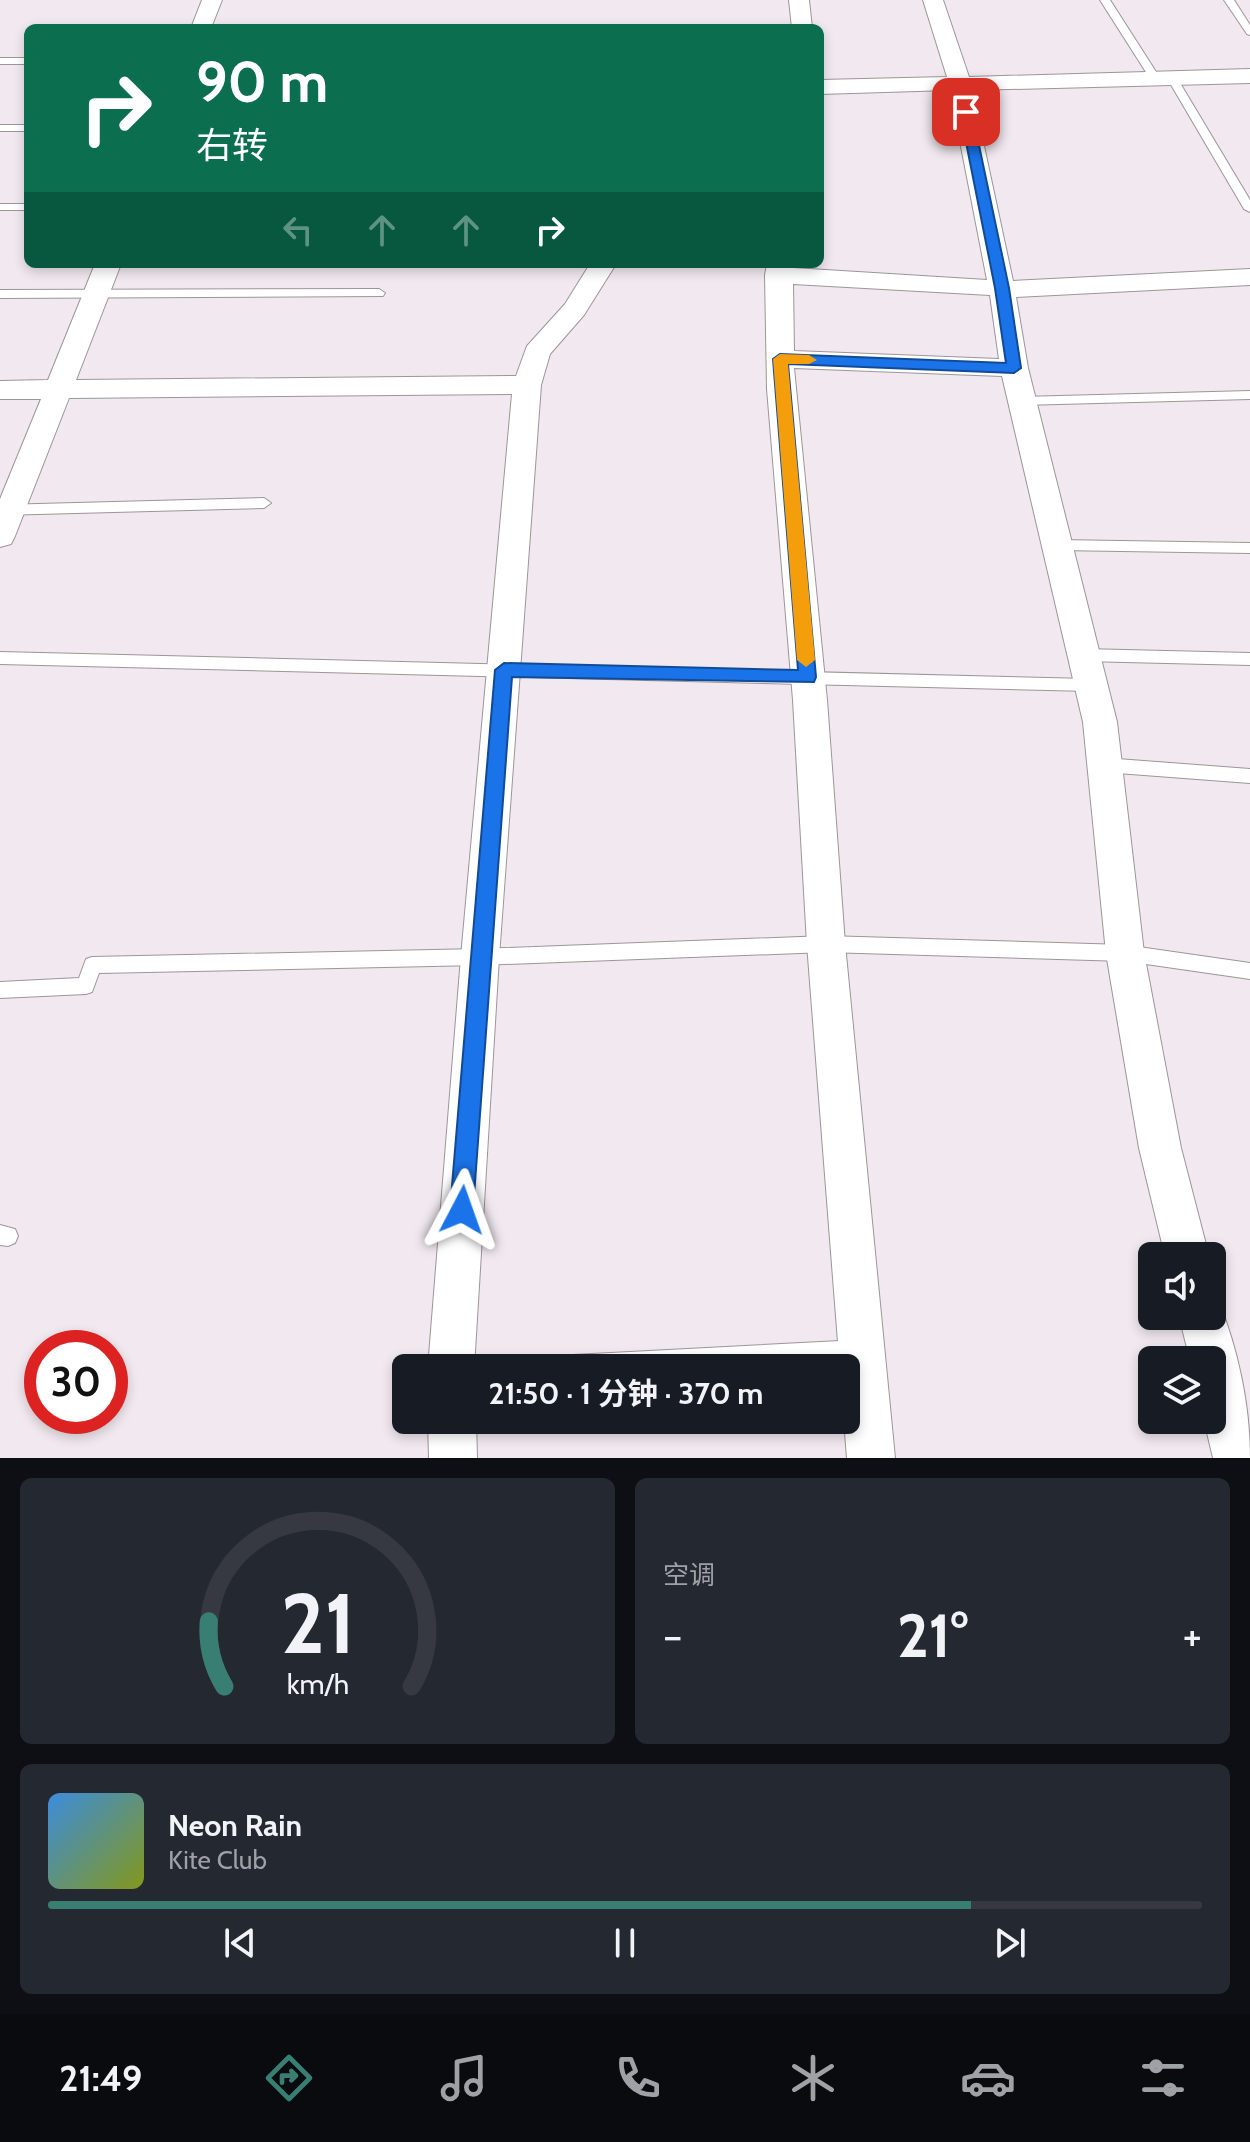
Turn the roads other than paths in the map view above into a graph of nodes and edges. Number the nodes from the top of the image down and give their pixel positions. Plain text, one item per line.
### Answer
1 (212, 0) edge
2 (799, 0) edge
3 (933, 0) edge
4 (1105, 0) edge
5 (1229, 0) edge
6 (203, 24) edge
7 (802, 24) edge
8 (1250, 32) edge
9 (0, 61) edge
10 (24, 61) edge
11 (1250, 76) edge
12 (1163, 78) junction
13 (960, 83) junction
14 (824, 87) edge
15 (0, 128) edge
16 (24, 128) edge
17 (0, 207) edge
18 (24, 207) edge
19 (1250, 209) edge
20 (106, 268) edge
21 (601, 268) edge
22 (779, 270) edge
23 (1250, 277) edge
24 (1002, 288) junction
25 (96, 293) junction
26 (379, 293) dead end
27 (0, 294) edge
28 (780, 359) junction
29 (1014, 368) junction
30 (527, 385) junction
31 (0, 390) edge
32 (58, 390) junction
33 (1250, 395) edge
34 (1021, 401) junction
35 (264, 503) dead end
36 (3, 519) edge
37 (1057, 545) junction
38 (1250, 548) edge
39 (0, 658) edge
40 (1250, 659) edge
41 (504, 670) junction
42 (1087, 670) junction
43 (808, 677) junction
44 (1104, 765) junction
45 (1250, 776) edge
46 (826, 944) junction
47 (1125, 953) junction
48 (480, 957) junction
49 (1250, 971) edge
50 (0, 990) edge
51 (1184, 1242) edge
52 (1205, 1330) edge
53 (860, 1351) junction
54 (452, 1354) edge
55 (802, 1354) edge
56 (452, 1434) edge
57 (453, 1458) edge
58 (871, 1458) edge
59 (1237, 1458) edge

1 - 6 street
2 - 7 street
3 - 13 street
4 - 12 lane
5 - 8 lane
9 - 10 lane
11 - 12 street
12 - 13 street
12 - 19 lane
13 - 14 street
13 - 24 street
15 - 16 lane
17 - 18 lane
20 - 25 street
21 - 30 street
22 - 24 street
22 - 28 street
23 - 24 street
24 - 29 street
25 - 26 lane
25 - 27 lane
25 - 32 street
28 - 29 street
28 - 43 street
29 - 34 street
30 - 32 street
30 - 41 street
31 - 32 street
32 - 36 street
33 - 34 lane
34 - 37 street
35 - 36 lane
37 - 38 lane
37 - 42 street
39 - 41 lane
40 - 42 lane
41 - 43 lane
41 - 48 street
42 - 43 lane
42 - 44 street
43 - 46 street
44 - 45 lane
44 - 47 street
46 - 47 lane
46 - 48 lane
46 - 53 street
47 - 49 lane
47 - 51 street
48 - 50 lane
48 - 54 street
52 - 59 street
53 - 55 lane
53 - 58 street
56 - 57 street

